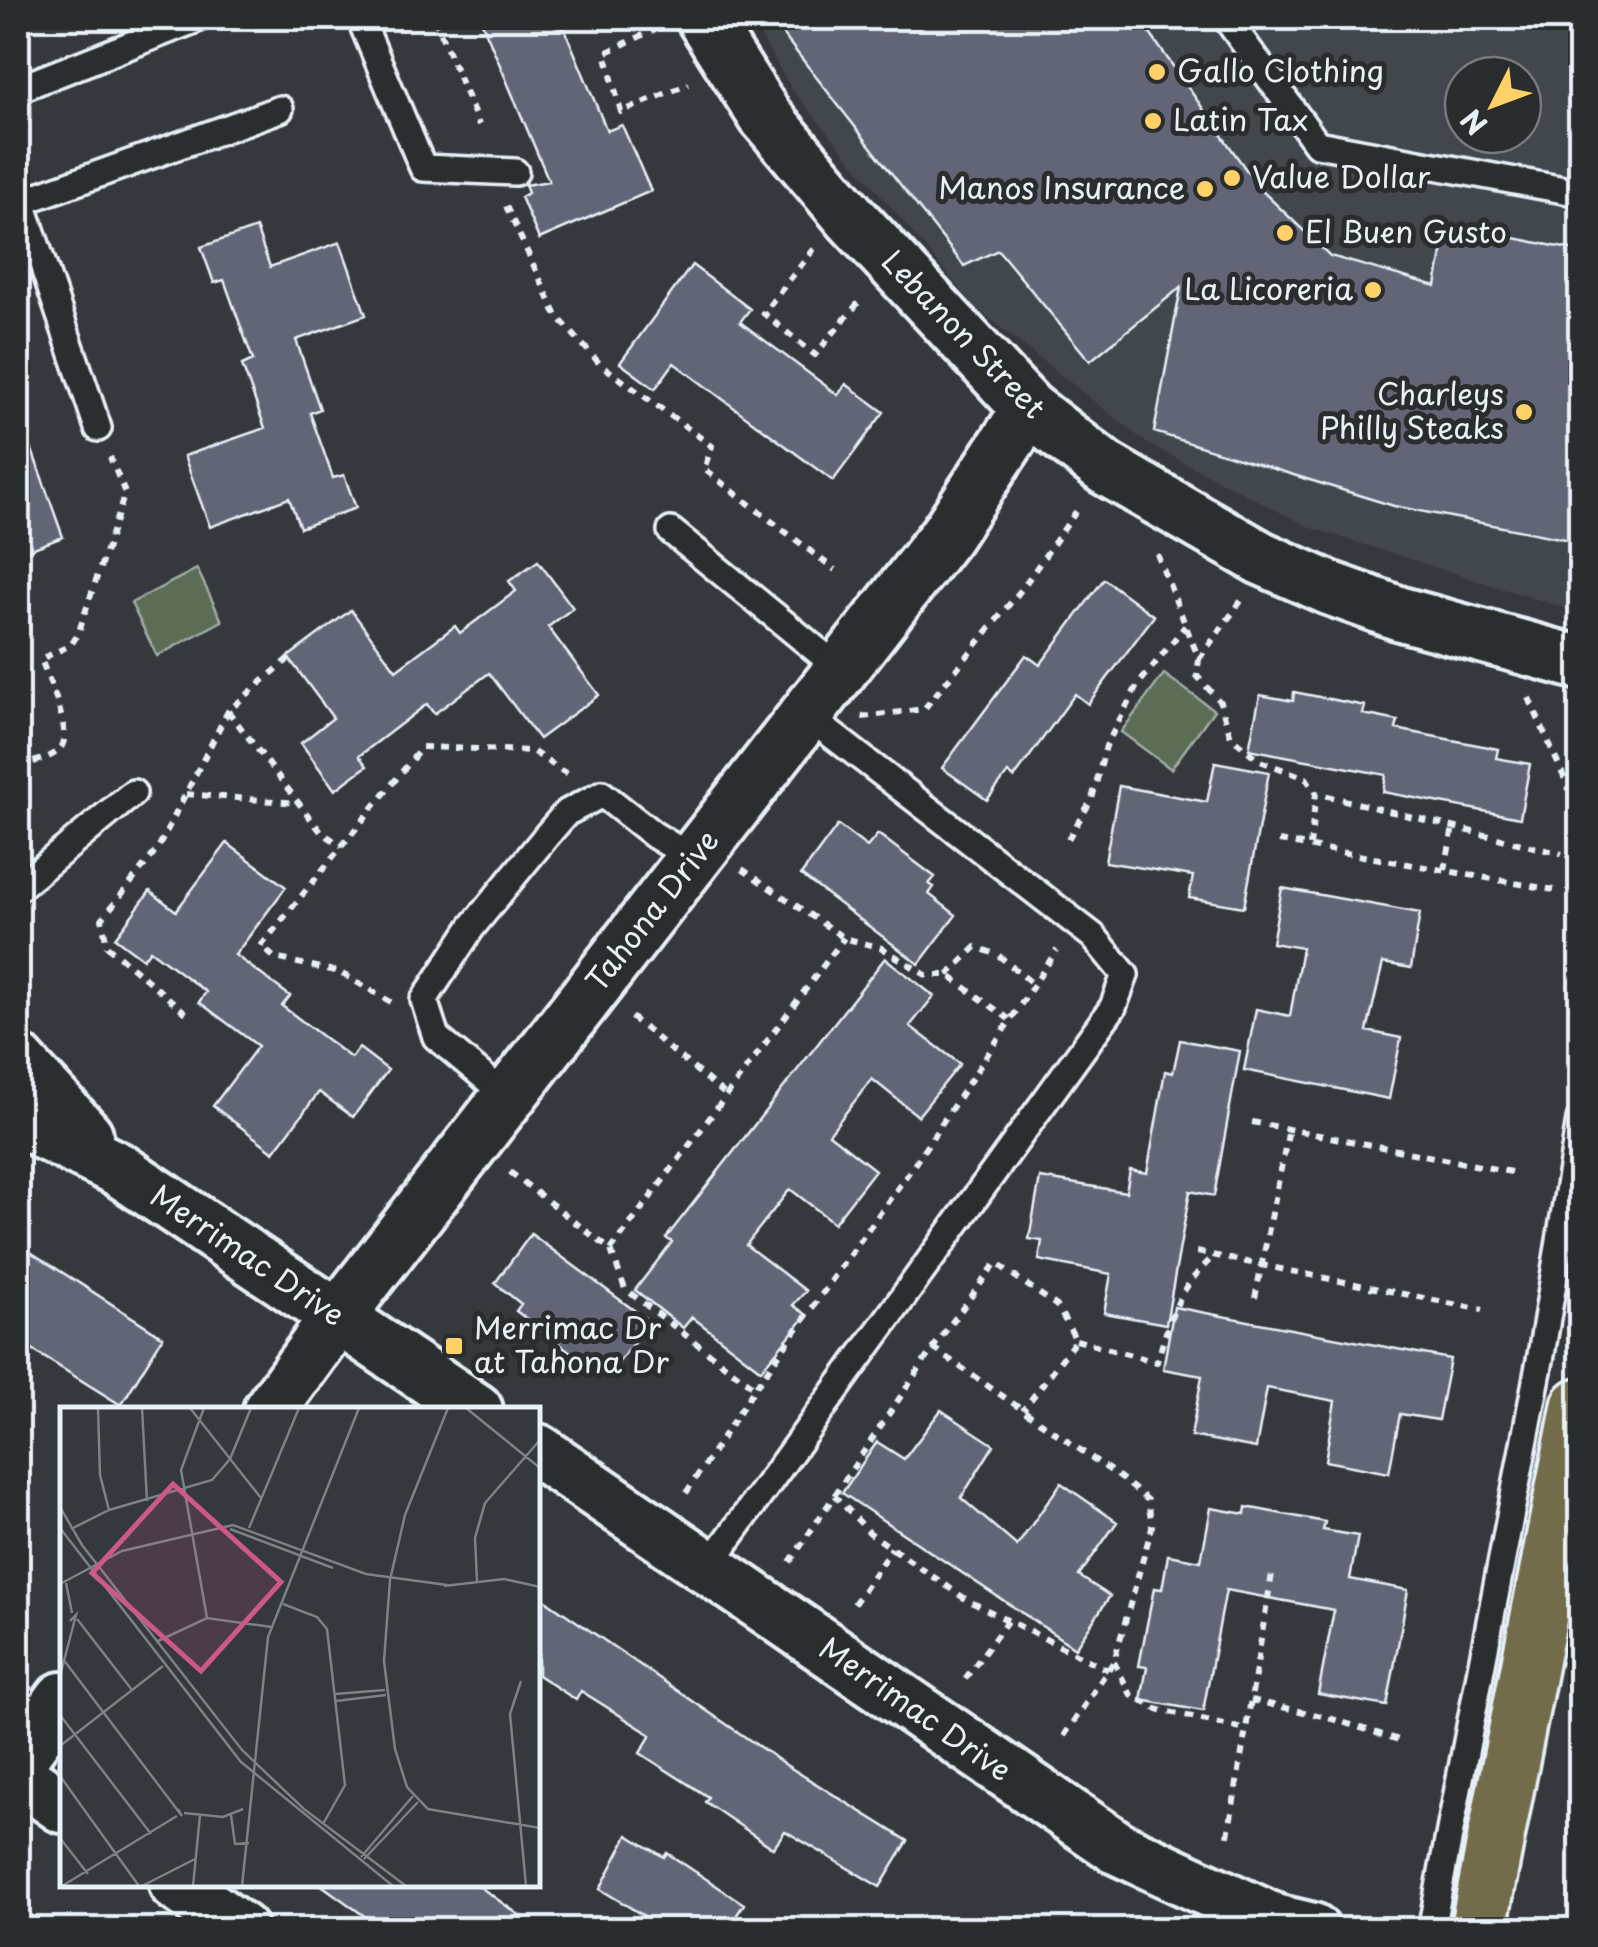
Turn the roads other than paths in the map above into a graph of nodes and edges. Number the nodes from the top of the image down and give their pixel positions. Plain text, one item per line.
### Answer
1 (199, 18) edge
2 (360, 18) edge
3 (1226, 18) edge
4 (680, 23) edge
5 (18, 89) edge
6 (280, 109) dead end
7 (514, 172) dead end
8 (1580, 194) edge
9 (19, 197) edge
10 (1028, 409) junction
11 (98, 428) road end
12 (671, 531) dead end
13 (1580, 663) edge
14 (834, 701) junction
15 (133, 793) dead end
16 (717, 864) junction
17 (18, 888) edge
18 (18, 1061) edge
19 (508, 1097) junction
20 (18, 1114) edge
21 (1580, 1120) edge
22 (118, 1169) junction
23 (338, 1316) junction
24 (1580, 1406) edge
25 (272, 1407) edge
26 (472, 1407) edge
27 (540, 1452) edge
28 (708, 1566) junction
29 (60, 1701) edge
30 (18, 1761) edge
31 (18, 1775) edge
32 (60, 1805) edge
33 (180, 1887) edge
34 (241, 1930) edge
35 (1313, 1930) edge
36 (1431, 1930) edge
37 (1478, 1930) edge

1 - 5 lane
2 - 7 lane
3 - 8 lane
4 - 10 street, Lebanon Street
6 - 9 lane
9 - 11 lane
10 - 13 street, Lebanon Street
10 - 14 street, Tahona Drive
12 - 14 lane
14 - 16 street, Tahona Drive
14 - 28 lane
15 - 17 lane
16 - 19 street, Tahona Drive
16 - 19 lane
18 - 22 street, Merrimac Drive
19 - 23 street, Tahona Drive
20 - 22 street, Merrimac Drive
21 - 36 lane
22 - 23 street, Merrimac Drive
23 - 25 street, Tahona Drive
23 - 26 street, Merrimac Drive
24 - 37 main road
27 - 28 street, Merrimac Drive
28 - 35 street, Merrimac Drive
29 - 30 street
31 - 32 street
33 - 34 street

